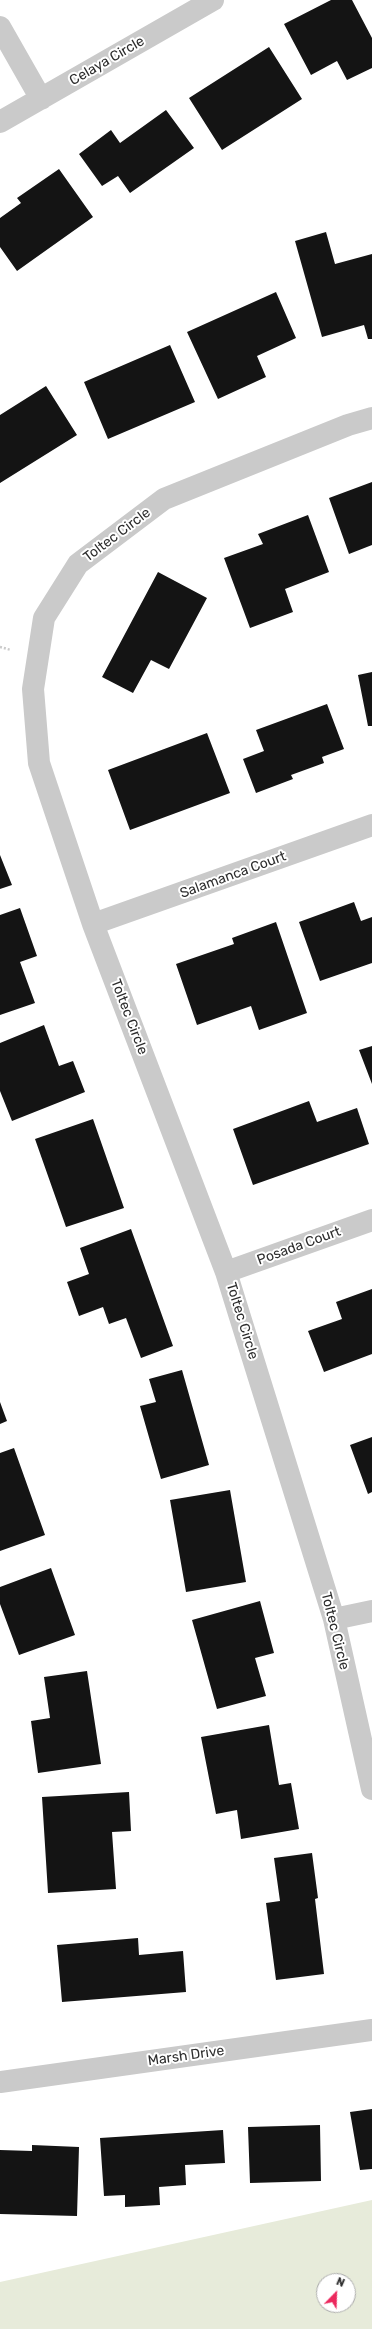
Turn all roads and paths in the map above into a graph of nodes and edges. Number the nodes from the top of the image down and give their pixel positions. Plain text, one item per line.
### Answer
1 (213, 0) edge
2 (0, 27) edge
3 (41, 99) junction
4 (0, 122) edge
5 (372, 418) edge
6 (372, 825) edge
7 (93, 924) junction
8 (372, 1220) edge
9 (226, 1272) junction
10 (372, 1611) edge
11 (334, 1619) junction
12 (372, 1789) edge
13 (372, 2030) edge
14 (0, 2082) edge

1 - 3 street, Celaya Circle
2 - 3 street
3 - 4 street, Celaya Circle
5 - 7 street, Toltec Circle
6 - 7 street, Salamanca Court
7 - 9 street, Toltec Circle
8 - 9 street, Posada Court
9 - 11 street, Toltec Circle
10 - 11 street
11 - 12 street, Toltec Circle
13 - 14 street, Marsh Drive

